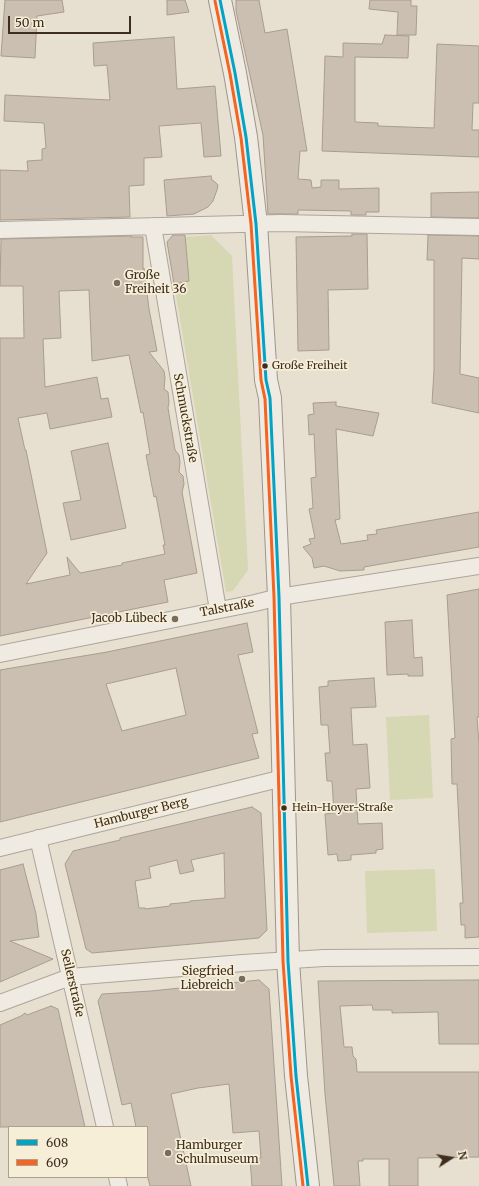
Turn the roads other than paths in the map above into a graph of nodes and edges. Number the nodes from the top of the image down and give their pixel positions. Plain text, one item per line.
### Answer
1 (220, 0) edge
2 (256, 224) junction
3 (153, 226) junction
4 (479, 227) edge
5 (0, 230) edge
6 (479, 566) edge
7 (279, 597) junction
8 (218, 610) junction
9 (0, 654) edge
10 (283, 778) junction
11 (38, 838) junction
12 (0, 848) edge
13 (479, 957) edge
14 (288, 960) junction
15 (70, 977) junction
16 (0, 1004) edge
17 (106, 1126) edge
18 (308, 1186) edge

1 - 2 main road
2 - 3 street
2 - 4 street
2 - 7 main road
3 - 5 street
3 - 8 street, Schmuckstraße
6 - 7 street, Talstraße
7 - 8 street, Talstraße
7 - 10 main road
8 - 9 street, Talstraße
10 - 11 street, Hamburger Berg
10 - 14 main road
11 - 12 street, Hamburger Berg
11 - 15 street, Seilerstraße
13 - 14 street
14 - 15 street
14 - 18 main road
15 - 16 street
15 - 17 street, Seilerstraße

